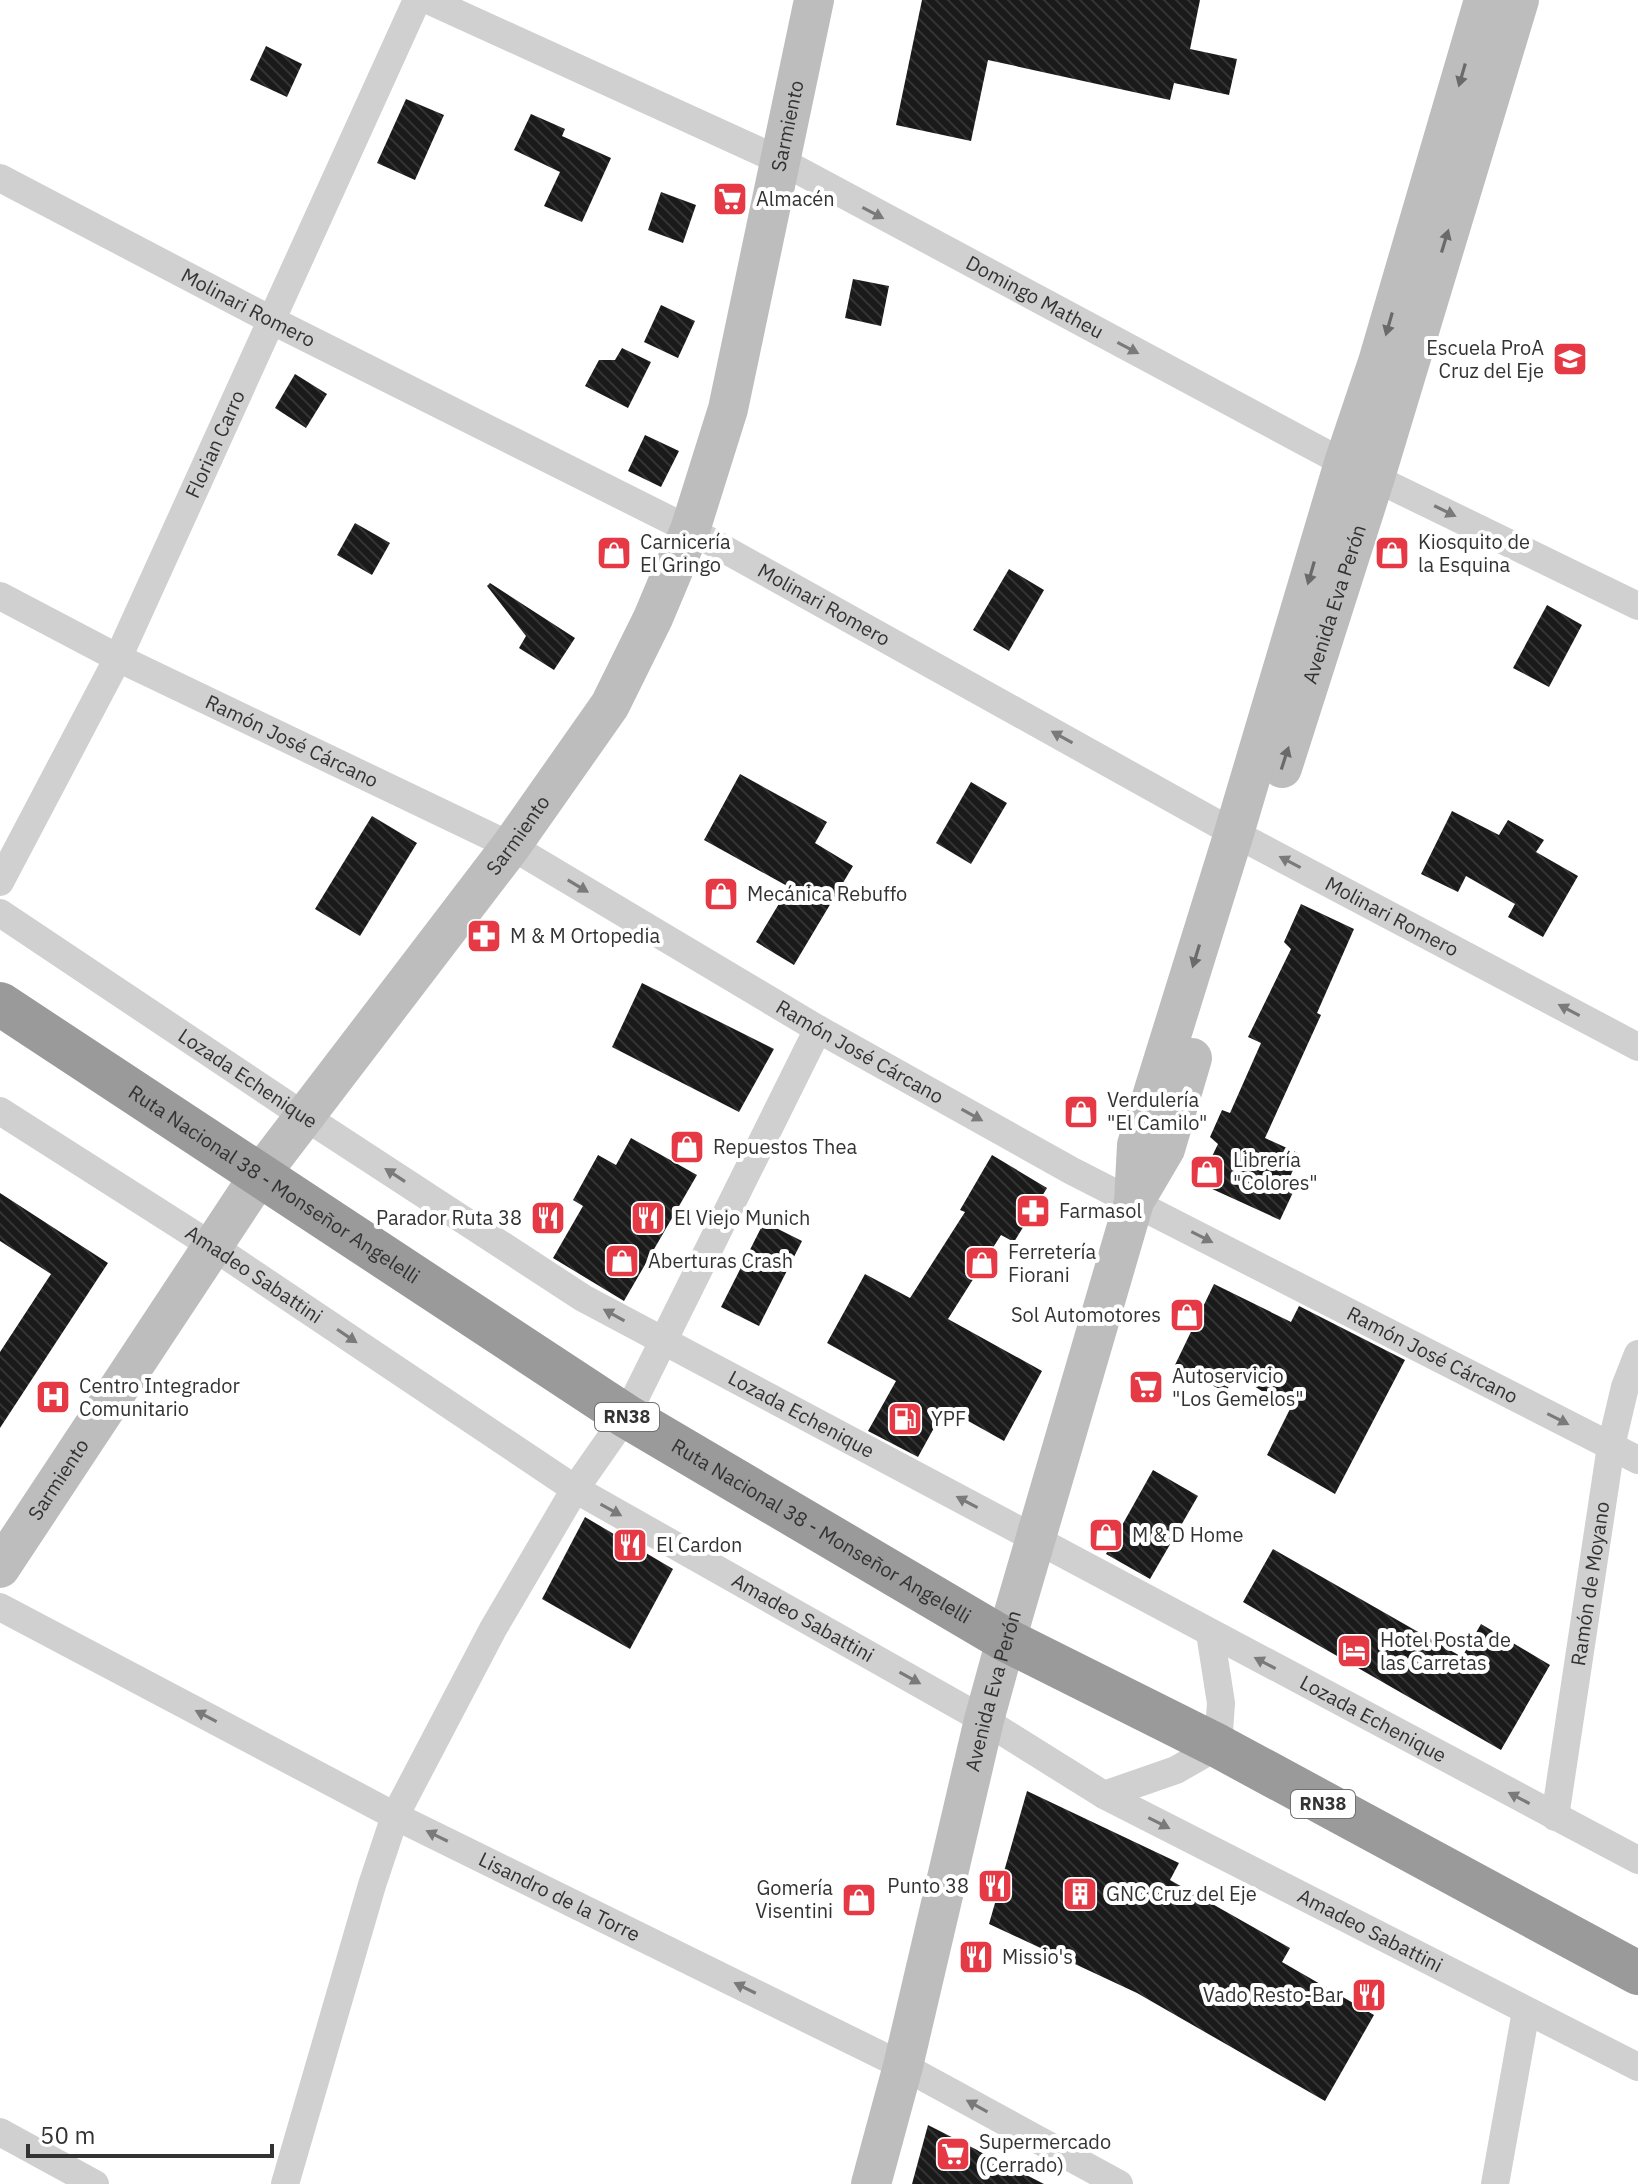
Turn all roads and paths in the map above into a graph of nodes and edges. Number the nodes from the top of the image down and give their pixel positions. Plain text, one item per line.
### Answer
1 (417, 0) edge
2 (428, 0) edge
3 (814, 0) edge
4 (1484, 0) edge
5 (1519, 0) edge
6 (781, 161) junction
7 (0, 178) edge
8 (273, 321) junction
9 (1359, 470) junction
10 (690, 530) junction
11 (0, 596) edge
12 (1638, 606) edge
13 (118, 658) junction
14 (1246, 839) junction
15 (511, 846) junction
16 (0, 882) edge
17 (0, 913) edge
18 (0, 1004) edge
19 (818, 1029) junction
20 (1638, 1047) edge
21 (0, 1111) edge
22 (304, 1116) junction
23 (259, 1176) junction
24 (1134, 1202) junction
25 (212, 1246) junction
26 (664, 1342) junction
27 (1638, 1354) edge
28 (626, 1416) junction
29 (1611, 1446) junction
30 (1638, 1460) edge
31 (575, 1489) junction
32 (1037, 1539) junction
33 (0, 1568) edge
34 (0, 1607) edge
35 (1210, 1633) junction
36 (1006, 1640) junction
37 (984, 1720) junction
38 (1218, 1746) junction
39 (1104, 1795) junction
40 (395, 1816) junction
41 (1555, 1817) junction
42 (1638, 1860) edge
43 (1638, 1973) edge
44 (1526, 2011) junction
45 (903, 2066) junction
46 (1638, 2067) edge
47 (0, 2132) edge
48 (95, 2184) edge
49 (285, 2184) edge
50 (871, 2184) edge
51 (1119, 2184) edge
52 (1495, 2184) edge

1 - 8 street, Florian Carro
2 - 6 street, Domingo Matheu
3 - 6 main road, Sarmiento
4 -> 9 main road, Avenida Eva Perón
9 -> 5 main road, Avenida Eva Perón
6 -> 9 street, Domingo Matheu
6 - 10 main road, Sarmiento
7 - 8 street, Molinari Romero
8 - 10 street, Molinari Romero
8 - 13 street, Florian Carro
9 -> 12 street, Domingo Matheu
9 - 14 main road, Avenida Eva Perón
14 -> 10 street, Molinari Romero
10 - 15 main road, Sarmiento
11 - 13 street, Ramón José Cárcano
13 - 15 street, Ramón José Cárcano
13 - 16 street, Florian Carro
20 -> 14 street, Molinari Romero
14 - 24 main road, Avenida Eva Perón
15 -> 19 street, Ramón José Cárcano
15 - 22 main road, Sarmiento
17 - 22 street, Lozada Echenique
18 - 23 highway, Ruta Nacional 38 - Monseñor Angelelli / RN38
19 -> 24 street, Ramón José Cárcano
19 - 26 street
21 - 25 street, Amadeo Sabattini
22 - 23 main road, Sarmiento
26 -> 22 street, Lozada Echenique
23 - 25 main road, Sarmiento
23 - 28 highway, Ruta Nacional 38 - Monseñor Angelelli / RN38
24 -> 29 street, Ramón José Cárcano
24 - 32 main road, Avenida Eva Perón
25 -> 31 street, Amadeo Sabattini
25 - 33 main road, Sarmiento
26 - 28 street
32 -> 26 street, Lozada Echenique
27 - 29 street, Ramón de Moyano
28 - 31 street
28 - 36 highway, Ruta Nacional 38 - Monseñor Angelelli / RN38
29 - 30 street, Ramón José Cárcano
29 - 41 street, Ramón de Moyano
31 -> 37 street, Amadeo Sabattini
31 - 40 street
32 - 35 street, Lozada Echenique
32 - 36 main road, Avenida Eva Perón
40 -> 34 street, Lisandro de la Torre
35 - 38 street
41 -> 35 street, Lozada Echenique
36 - 37 main road, Avenida Eva Perón
36 - 38 highway, Ruta Nacional 38 - Monseñor Angelelli / RN38
37 - 39 street, Amadeo Sabattini
37 - 45 main road, Avenida Eva Perón
38 - 39 street
38 - 43 highway, Ruta Nacional 38 - Monseñor Angelelli / RN38
39 -> 44 street, Amadeo Sabattini
45 -> 40 street, Lisandro de la Torre
40 - 49 street
41 - 42 street, Lozada Echenique
44 - 46 street, Amadeo Sabattini
44 - 52 street
45 - 50 main road, Avenida Eva Perón
51 -> 45 street, Lisandro de la Torre
47 - 48 street

